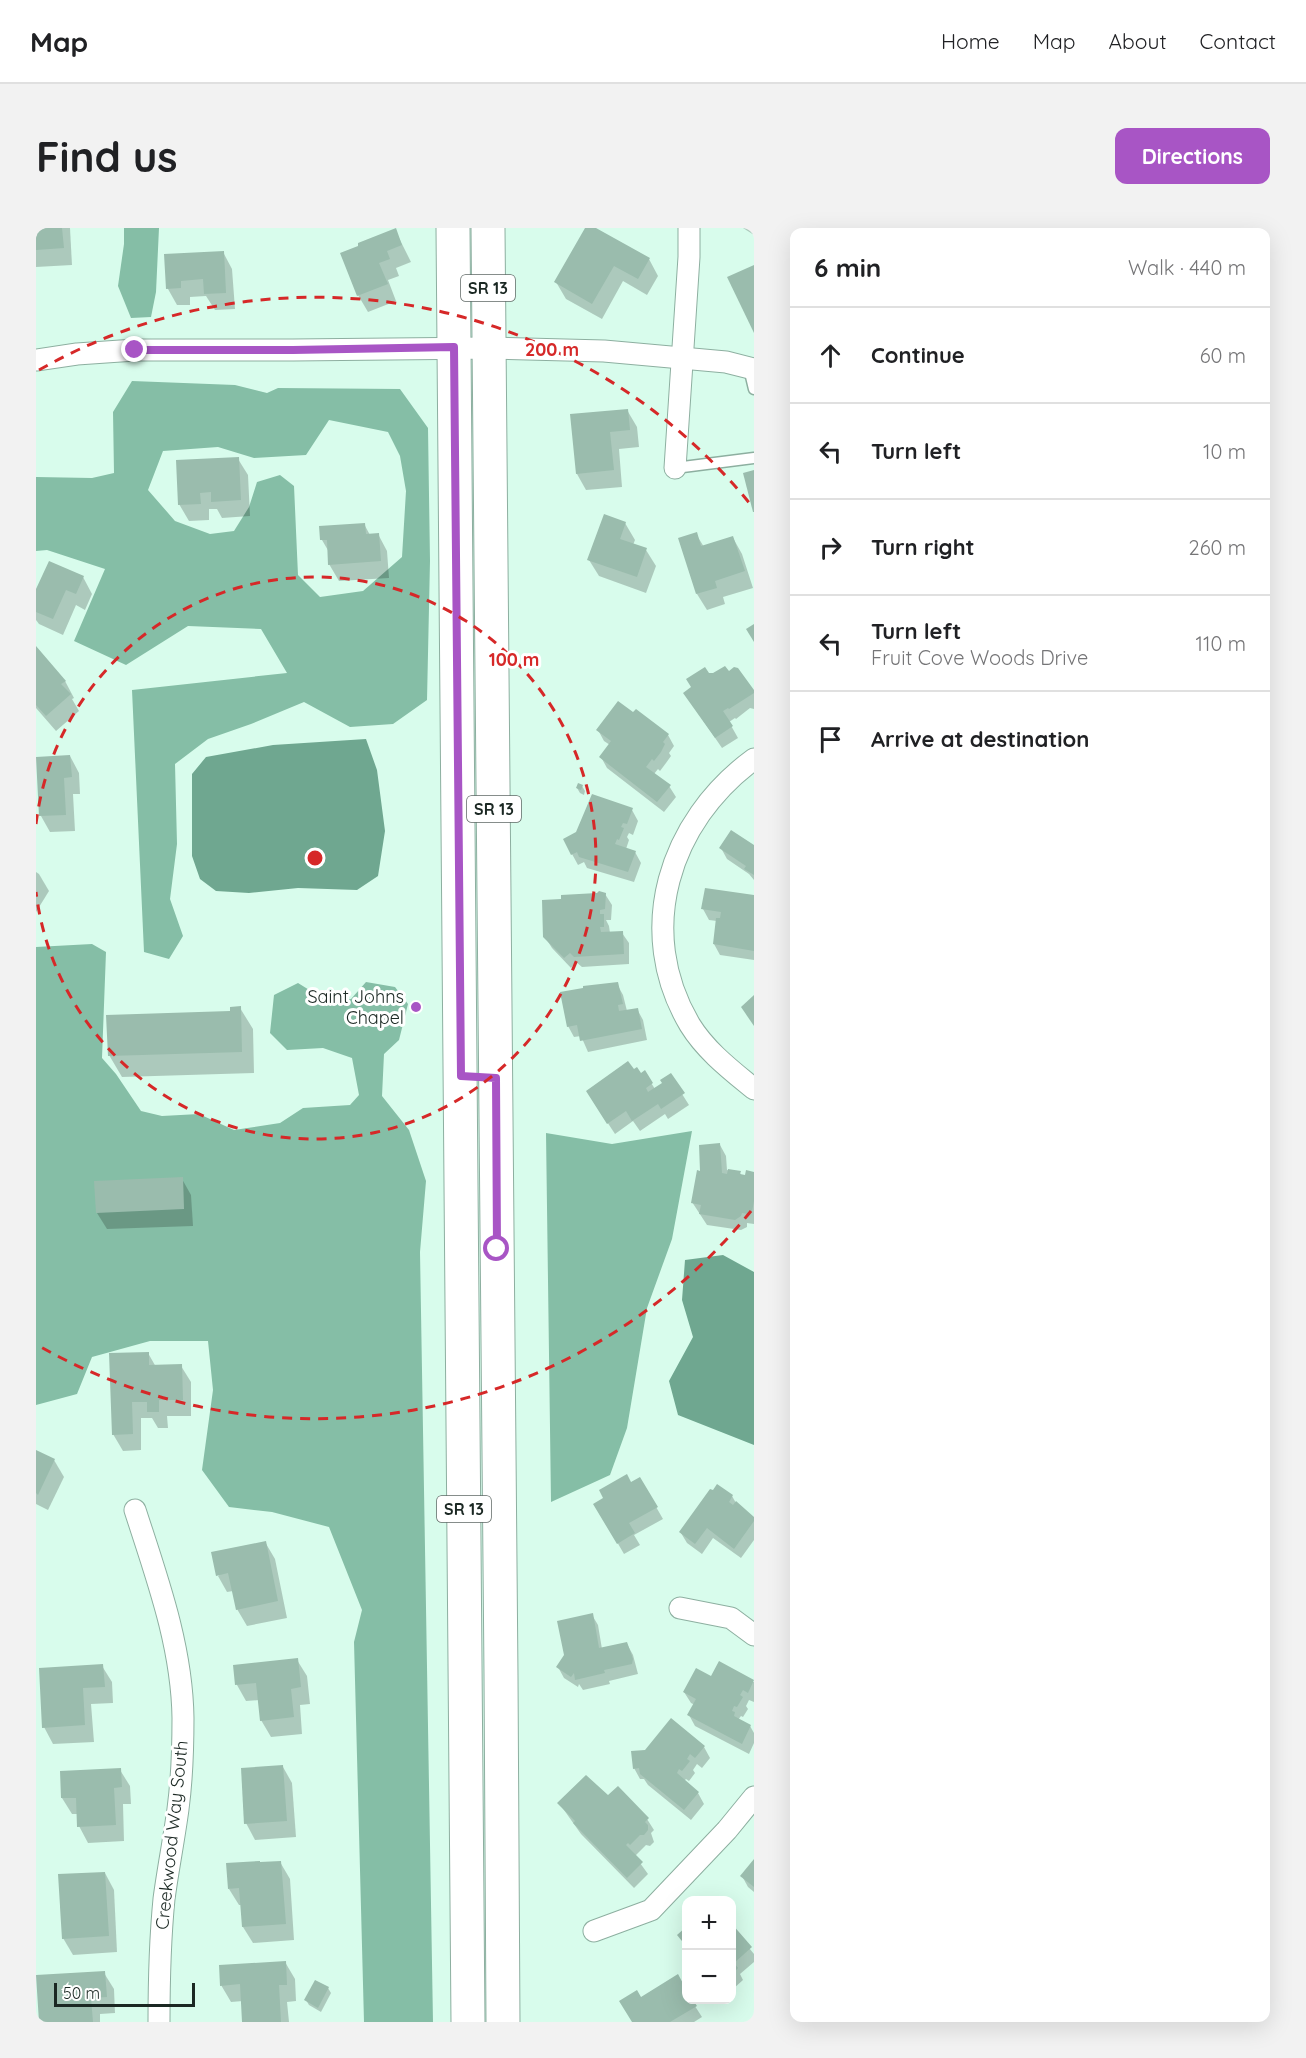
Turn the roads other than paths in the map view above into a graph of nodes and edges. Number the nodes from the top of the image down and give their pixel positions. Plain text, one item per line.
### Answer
1 (453, 228) edge
2 (488, 228) edge
3 (689, 228) edge
4 (454, 347) junction
5 (489, 348) junction
6 (683, 358) junction
7 (36, 360) edge
8 (752, 368) edge
9 (754, 389) edge
10 (754, 458) edge
11 (675, 468) joint
12 (754, 759) edge
13 (461, 1076) junction
14 (496, 1078) junction
15 (754, 1089) edge
16 (135, 1510) dead end
17 (680, 1608) dead end
18 (754, 1635) edge
19 (754, 1797) edge
20 (594, 1931) dead end
21 (159, 2022) edge
22 (468, 2022) edge
23 (503, 2022) edge

1 - 4 main road, SR 13
2 - 5 main road, SR 13
3 - 6 street
4 - 5 street
4 - 7 street
4 - 13 main road, SR 13
5 - 6 street
5 - 14 main road, SR 13
6 - 8 street
6 - 11 street
8 - 9 lane
10 - 11 lane
12 - 15 street
13 - 14 main road
13 - 22 main road, SR 13
14 - 23 main road, SR 13
16 - 21 street, Creekwood Way South
17 - 18 street
19 - 20 street

